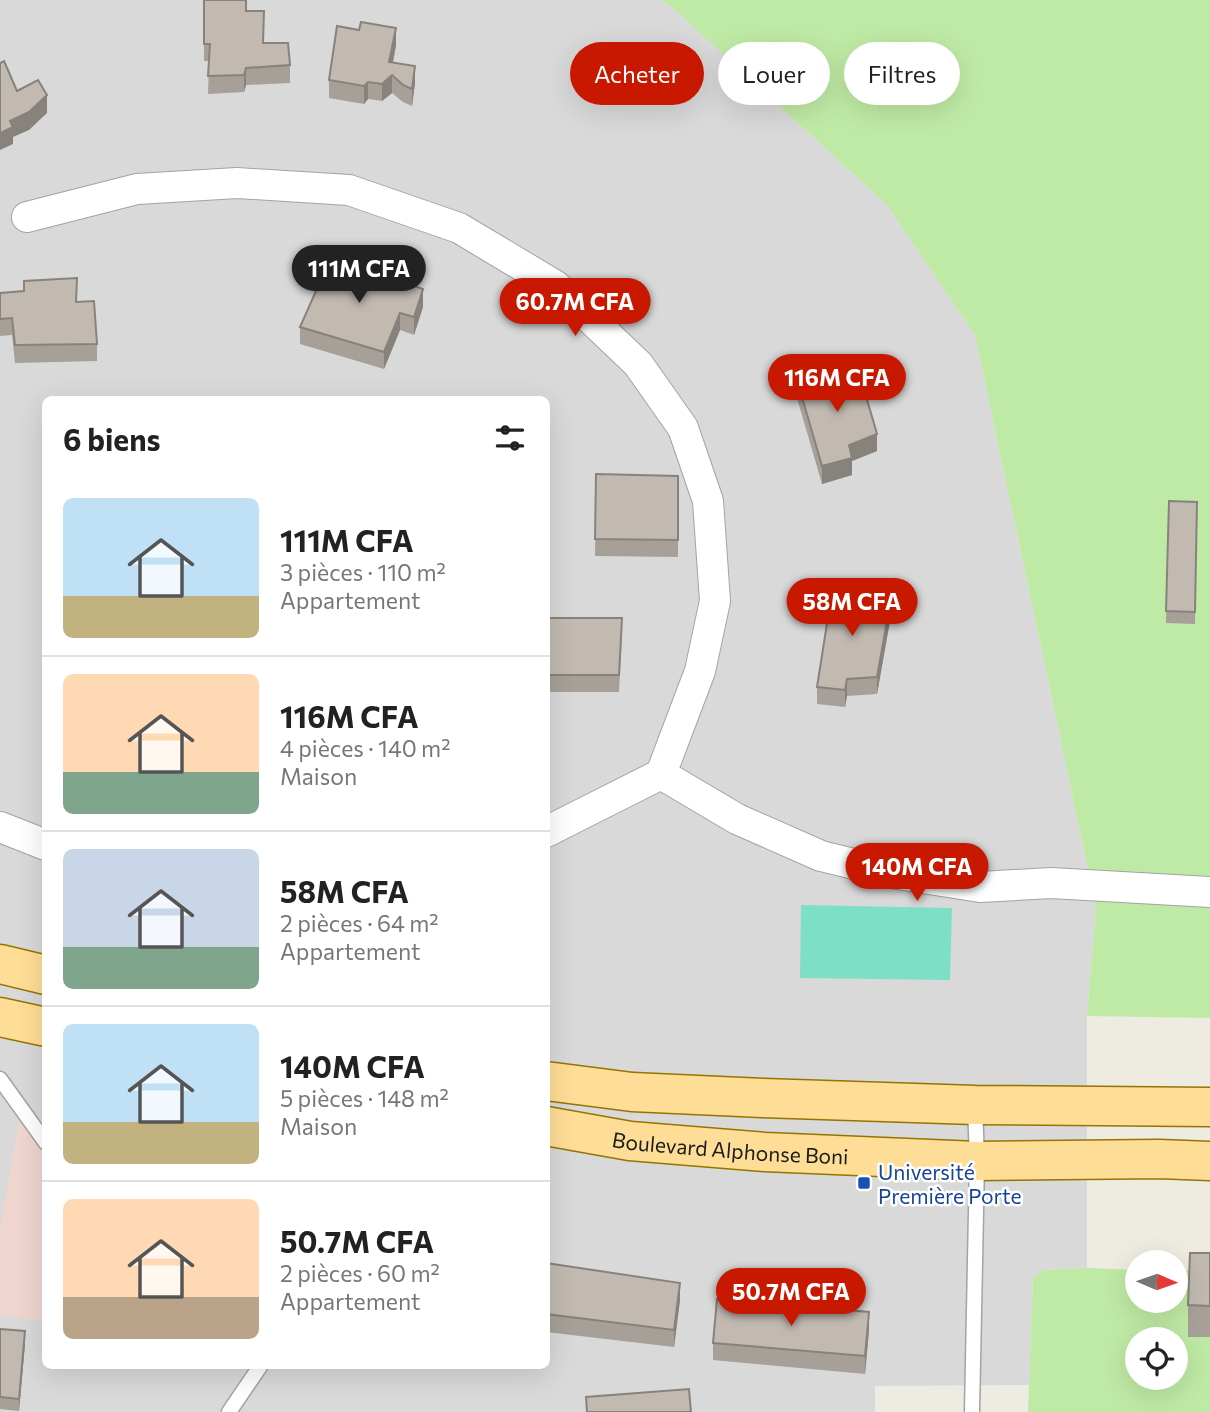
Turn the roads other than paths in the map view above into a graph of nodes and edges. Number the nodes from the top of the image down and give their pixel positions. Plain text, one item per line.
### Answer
1 (27, 216) dead end
2 (661, 774) junction
3 (0, 827) edge
4 (550, 830) edge
5 (42, 843) edge
6 (1210, 892) edge
7 (0, 964) edge
8 (42, 974) edge
9 (0, 1017) edge
10 (42, 1026) edge
11 (0, 1079) edge
12 (550, 1082) edge
13 (975, 1105) junction
14 (1210, 1107) edge
15 (550, 1127) edge
16 (42, 1137) edge
17 (976, 1161) junction
18 (1210, 1161) edge
19 (258, 1369) edge
20 (229, 1412) edge
21 (972, 1412) edge

1 - 2 street
2 - 4 street
2 - 6 street
3 - 5 street
7 - 8 main road
9 - 10 main road
11 - 16 lane
12 - 13 main road
13 - 14 main road
13 - 17 lane
15 - 17 main road, Boulevard Alphonse Boni
17 - 18 main road, Boulevard Alphonse Boni
17 - 21 lane
19 - 20 lane

